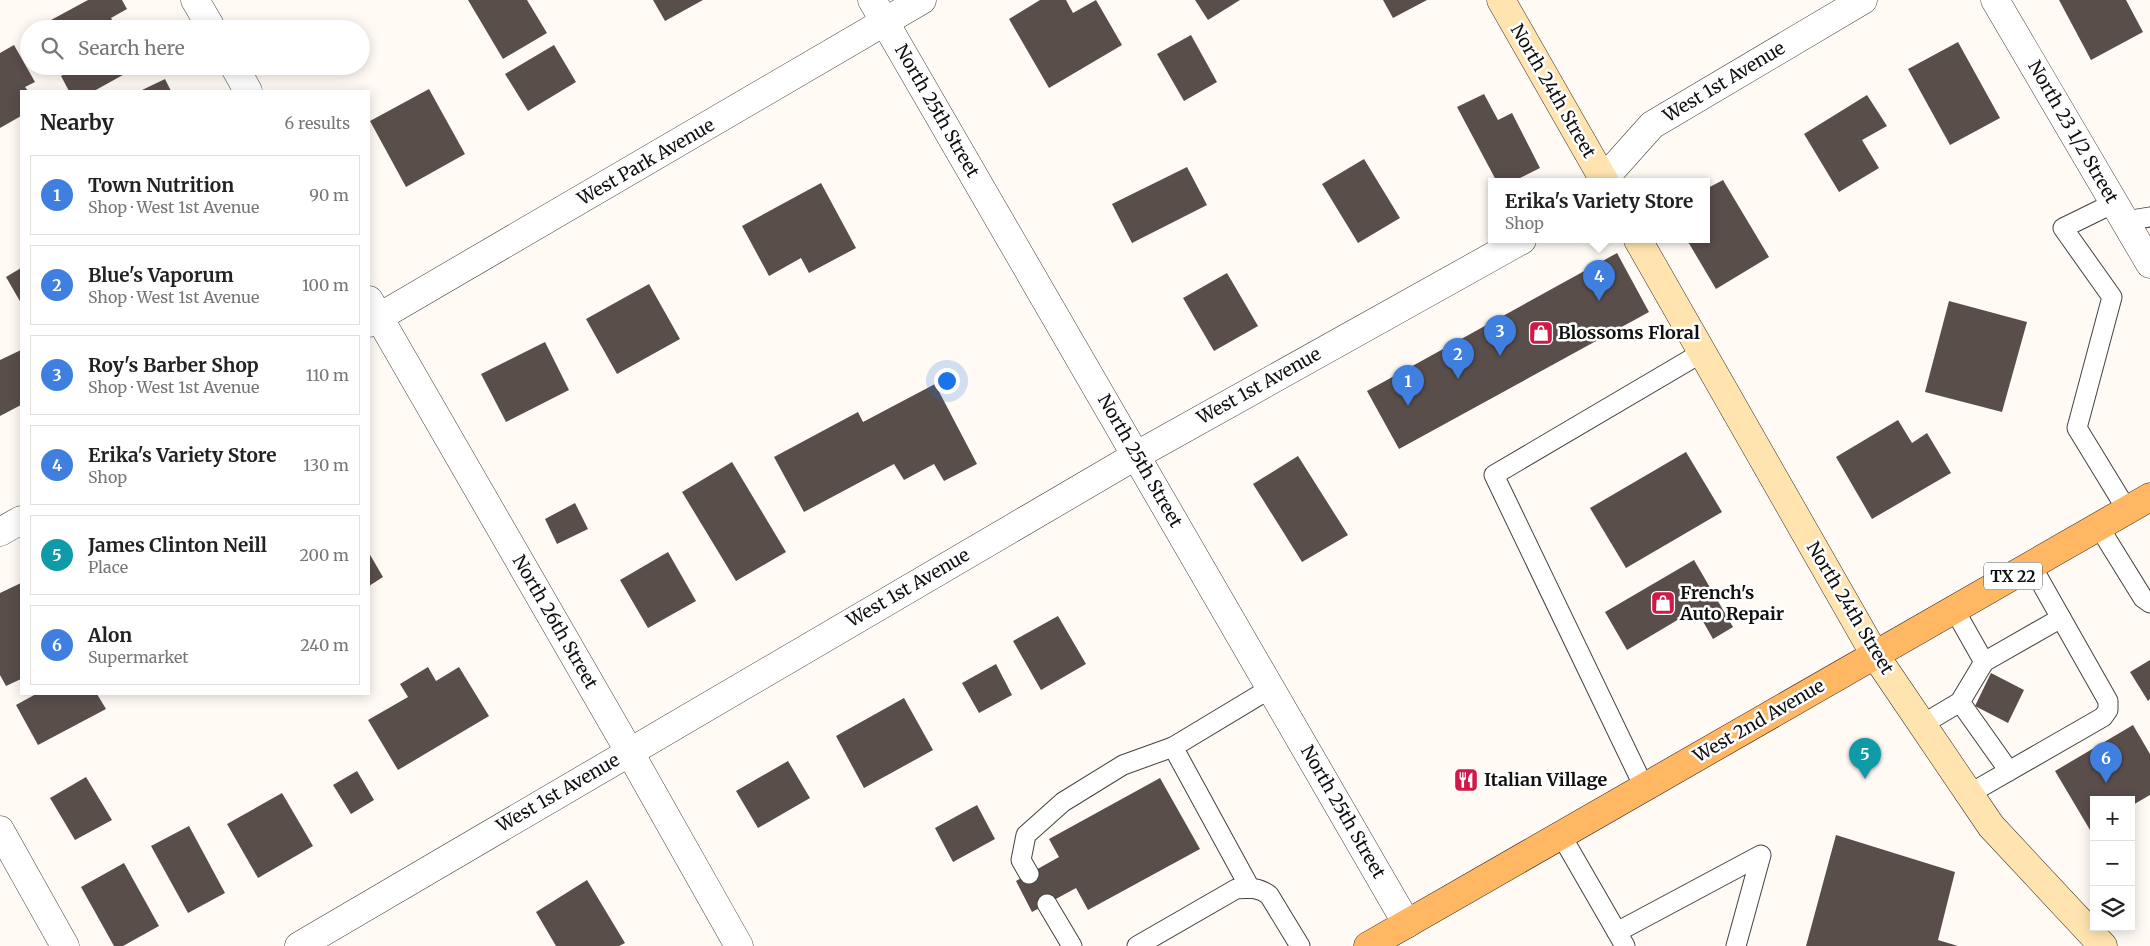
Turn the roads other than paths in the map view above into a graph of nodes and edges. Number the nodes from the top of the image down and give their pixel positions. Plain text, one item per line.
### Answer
1 (195, 0) edge
2 (922, 0) edge
3 (1501, 0) edge
4 (1863, 0) edge
5 (1995, 0) edge
6 (878, 11) edge
7 (207, 20) edge
8 (239, 75) edge
9 (247, 90) edge
10 (1601, 178) edge
11 (1606, 178) edge
12 (2130, 213) edge
13 (1517, 243) edge
14 (1640, 243) edge
15 (2150, 264) edge
16 (372, 313) edge
17 (1703, 352) junction
18 (1136, 454) junction
19 (2139, 504) edge
20 (20, 521) edge
21 (2099, 527) junction
22 (0, 532) edge
23 (2032, 565) junction
24 (2150, 603) edge
25 (1954, 609) junction
26 (2061, 618) junction
27 (1875, 655) junction
28 (1984, 662) junction
29 (1271, 688) junction
30 (1960, 702) junction
31 (1923, 724) junction
32 (1173, 747) junction
33 (629, 751) junction
34 (2008, 772) junction
35 (1644, 787) junction
36 (1969, 794) junction
37 (0, 830) edge
38 (1561, 835) junction
39 (1029, 874) dead end
40 (1250, 888) junction
41 (1047, 904) dead end
42 (1407, 924) junction
43 (1621, 939) edge
44 (65, 946) edge
45 (299, 946) edge
46 (739, 946) edge
47 (1072, 946) edge
48 (1137, 946) edge
49 (1300, 946) edge
50 (1368, 946) edge
51 (1736, 946) edge
52 (2103, 946) edge

1 - 7 street
2 - 6 street, West Park Avenue
3 - 10 street, North 24th Street
4 - 11 street, West 1st Avenue
5 - 12 street, North 23 1/2 Street
6 - 16 street, West Park Avenue
6 - 18 street, North 25th Street
8 - 9 street
12 - 15 street, North 23 1/2 Street
12 - 19 lane
13 - 18 street, West 1st Avenue
14 - 17 street, North 24th Street
16 - 33 street, North 26th Street
17 - 27 street, North 24th Street
17 - 35 lane
18 - 29 street, North 25th Street
18 - 33 street, West 1st Avenue
19 - 21 main road, West 2nd Avenue / TX 22
20 - 22 street
21 - 23 main road, West 2nd Avenue / TX 22
21 - 24 lane
23 - 25 main road, West 2nd Avenue / TX 22
23 - 26 lane
25 - 27 main road, West 2nd Avenue / TX 22
25 - 28 lane
26 - 28 lane
26 - 34 lane
27 - 31 street, North 24th Street
27 - 35 main road, West 2nd Avenue / TX 22
28 - 30 lane
29 - 32 lane
29 - 42 street, North 25th Street
30 - 31 lane
30 - 34 lane
31 - 36 street, North 24th Street
32 - 39 lane
32 - 40 lane
33 - 45 street, West 1st Avenue
33 - 46 street, North 26th Street
34 - 36 lane
35 - 38 main road, West 2nd Avenue / TX 22
36 - 52 street, North 24th Street
37 - 44 street
38 - 42 main road, West 2nd Avenue / TX 22
38 - 43 lane
40 - 48 lane
40 - 49 lane
41 - 47 lane
42 - 50 main road, West 2nd Avenue / TX 22
43 - 51 lane

